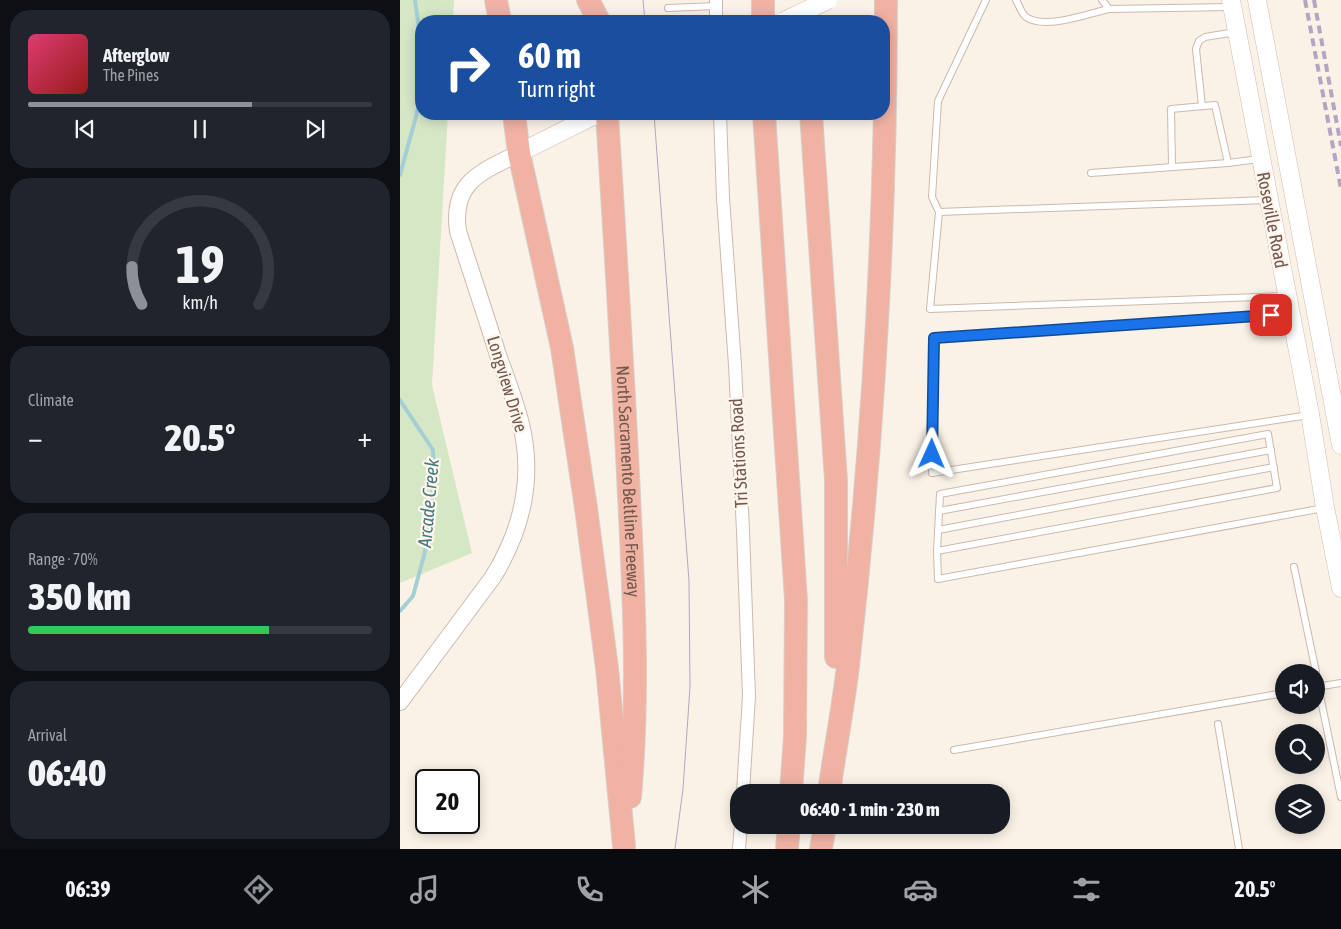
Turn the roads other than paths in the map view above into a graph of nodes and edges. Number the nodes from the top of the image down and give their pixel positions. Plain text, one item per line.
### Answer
1 (496, 0) edge
2 (588, 0) edge
3 (600, 0) edge
4 (764, 0) edge
5 (806, 0) edge
6 (828, 0) edge
7 (886, 0) edge
8 (986, 0) edge
9 (1016, 0) edge
10 (1102, 0) edge
11 (1192, 0) edge
12 (1257, 0) edge
13 (716, 3) edge
14 (1232, 4) edge
15 (668, 8) dead end
16 (1193, 8) junction
17 (1109, 9) junction
18 (499, 15) edge
19 (597, 15) edge
20 (600, 15) edge
21 (763, 15) edge
22 (797, 15) edge
23 (806, 15) edge
24 (886, 15) edge
25 (1237, 32) junction
26 (1202, 106) junction
27 (515, 120) edge
28 (584, 120) edge
29 (607, 120) edge
30 (720, 120) edge
31 (764, 120) edge
32 (811, 120) edge
33 (884, 120) edge
34 (520, 153) junction
35 (1260, 159) junction
36 (1228, 163) junction
37 (1172, 167) junction
38 (1091, 173) dead end
39 (1269, 200) junction
40 (939, 212) junction
41 (1287, 296) junction
42 (1291, 314) junction
43 (1310, 414) junction
44 (1341, 445) edge
45 (1271, 450) junction
46 (1274, 467) junction
47 (1325, 508) junction
48 (939, 511) junction
49 (938, 530) junction
50 (937, 551) junction
51 (1294, 567) dead end
52 (1341, 588) edge
53 (1314, 664) edge
54 (1341, 683) edge
55 (1325, 686) edge
56 (1275, 695) edge
57 (400, 702) edge
58 (1323, 714) edge
59 (1218, 724) dead end
60 (836, 748) junction
61 (954, 750) dead end
62 (744, 784) edge
63 (791, 784) edge
64 (831, 784) edge
65 (1341, 798) edge
66 (740, 834) edge
67 (788, 834) edge
68 (824, 834) edge
69 (624, 848) edge
70 (739, 849) edge
71 (787, 849) edge
72 (821, 849) edge
73 (1239, 849) edge

1 - 18 highway
2 - 19 highway
3 - 20 highway
4 - 21 highway
5 - 23 highway
6 - 22 main road, bridge
7 - 24 highway
8 - 40 lane
9 - 17 lane
10 - 17 lane
11 - 16 lane
12 - 44 main road, Roseville Road
13 - 15 lane
14 - 16 lane
14 - 25 main road, Roseville Road
16 - 17 lane
25 - 26 lane
25 - 35 main road, Roseville Road
26 - 36 lane
26 - 37 lane
27 - 34 highway
28 - 34 main road, Longview Drive
29 - 69 highway, North Sacramento Beltline Freeway
30 - 62 street, Tri Stations Road
31 - 63 highway
32 - 60 highway
33 - 60 highway
34 - 57 street, Longview Drive
34 - 69 highway
35 - 36 lane
35 - 39 main road, Roseville Road
36 - 37 lane
37 - 38 lane
39 - 40 lane
39 - 41 main road, Roseville Road
40 - 41 lane
41 - 42 main road, Roseville Road
42 - 43 main road, Roseville Road
42 - 43 lane
43 - 47 main road, Roseville Road
45 - 46 lane
45 - 48 lane
45 - 48 lane
46 - 49 lane
46 - 50 lane
47 - 50 lane
47 - 52 main road, Roseville Road
48 - 49 lane
49 - 50 lane
51 - 53 lane
54 - 55 lane
56 - 61 lane
58 - 65 lane
59 - 73 lane
60 - 64 highway
66 - 70 street
67 - 71 highway
68 - 72 highway

